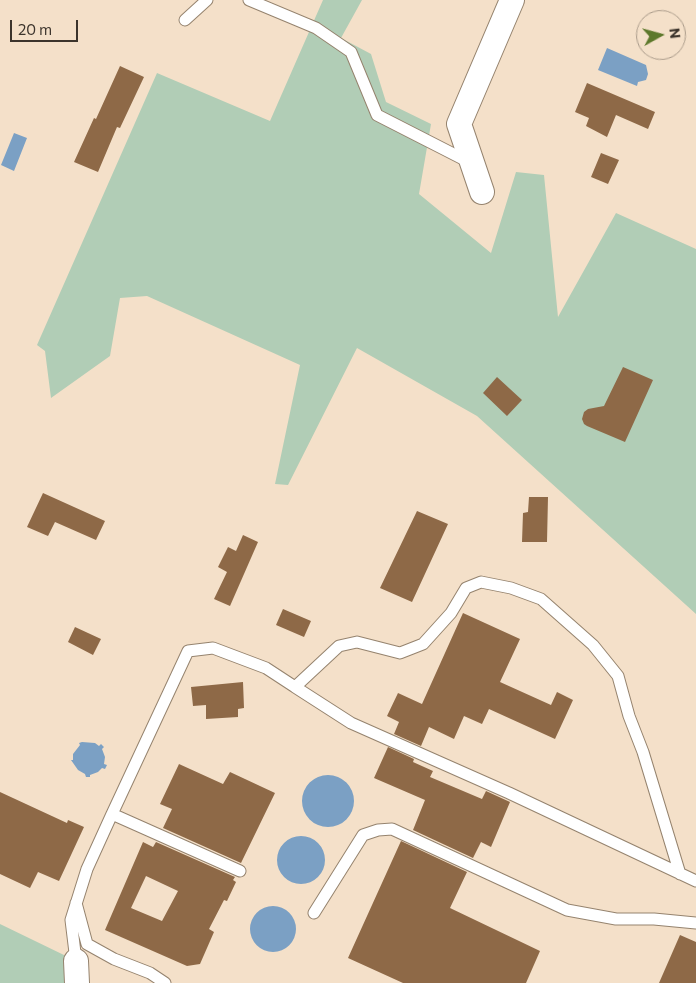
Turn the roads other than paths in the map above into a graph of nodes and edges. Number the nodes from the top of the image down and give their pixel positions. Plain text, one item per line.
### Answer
1 (207, 0) edge
2 (249, 0) edge
3 (512, 0) edge
4 (185, 20) dead end
5 (472, 163) junction
6 (482, 192) dead end
7 (296, 687) junction
8 (112, 814) junction
9 (240, 871) dead end
10 (680, 874) junction
11 (696, 881) edge
12 (76, 903) junction
13 (314, 913) dead end
14 (696, 923) edge
15 (76, 972) edge
16 (165, 983) edge

1 - 4 lane
2 - 5 lane
3 - 5 street
5 - 6 street
7 - 8 lane
7 - 10 lane
7 - 10 lane
8 - 9 lane
8 - 12 lane
10 - 11 lane
12 - 15 lane
12 - 16 lane
13 - 14 lane

